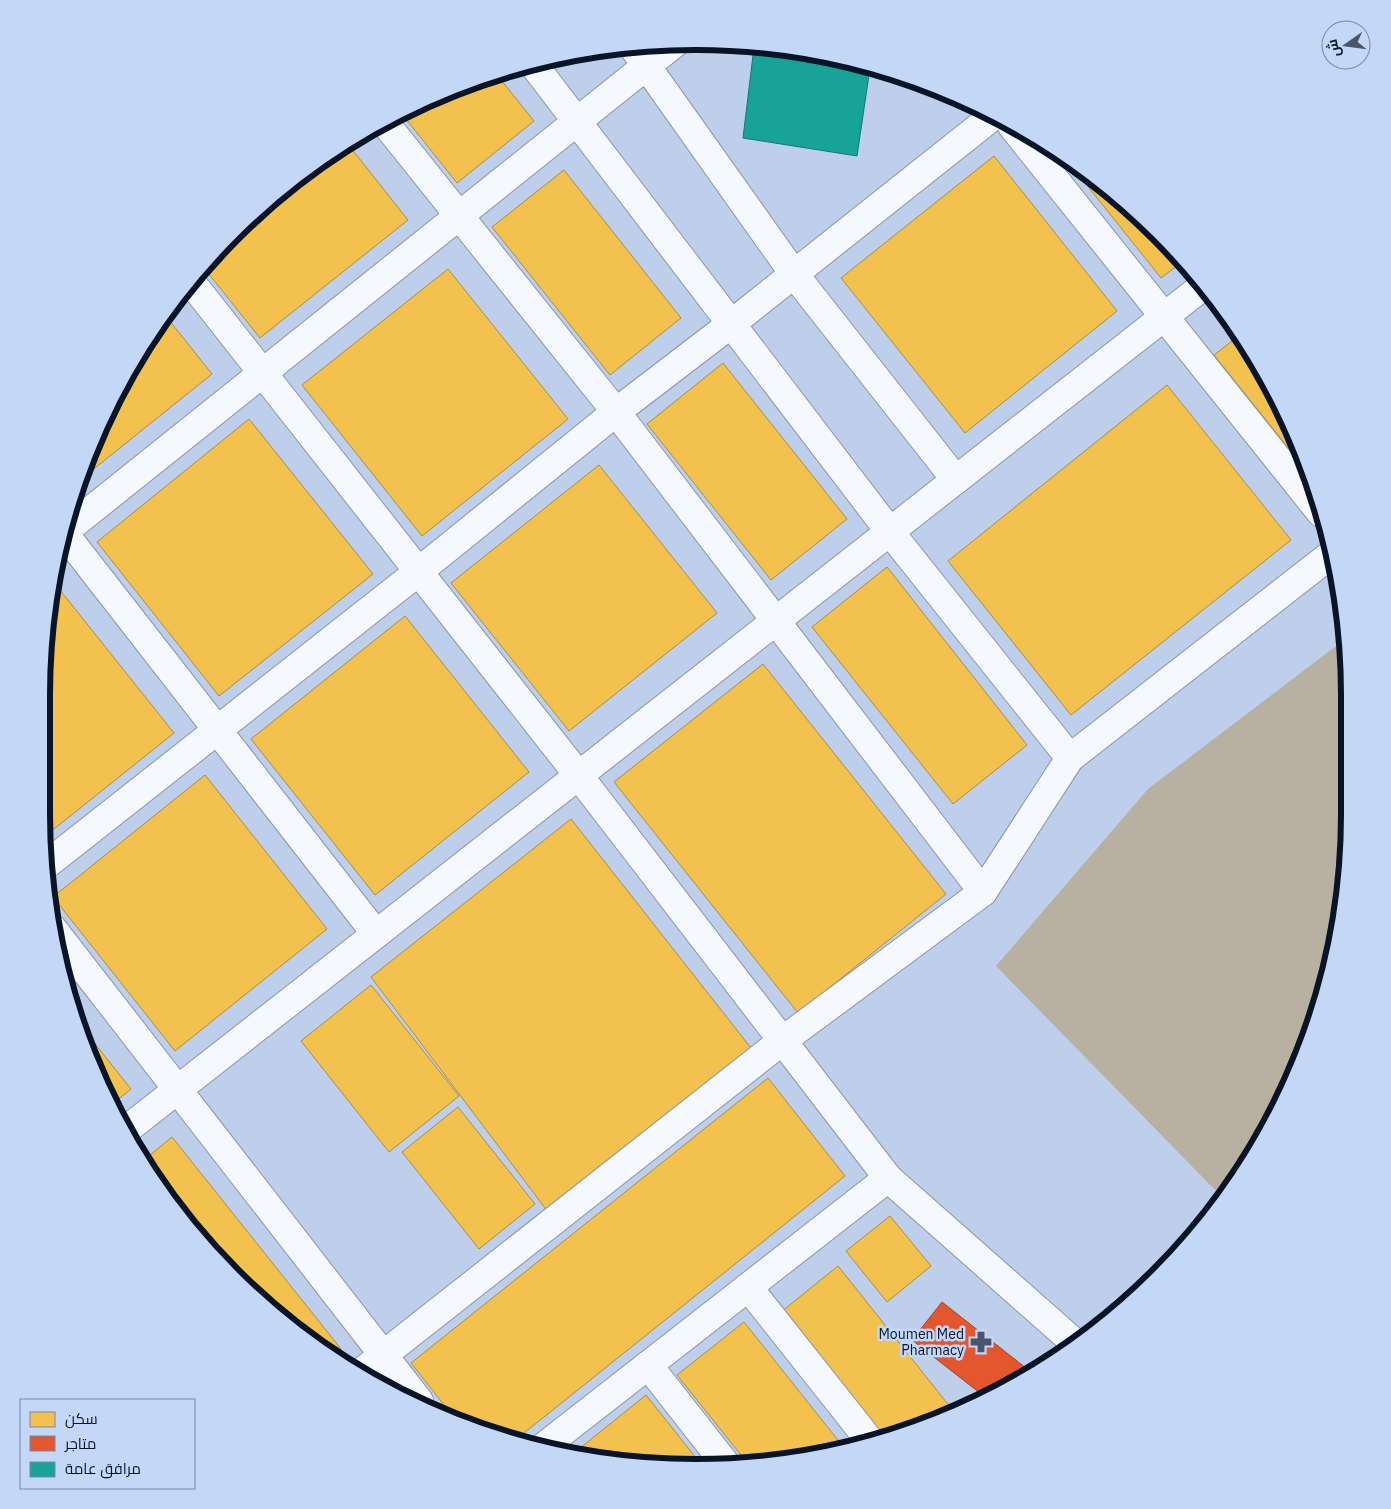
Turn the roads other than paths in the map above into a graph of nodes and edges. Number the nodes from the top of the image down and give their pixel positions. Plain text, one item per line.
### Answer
1 (653, 51) edge
2 (640, 56) edge
3 (537, 70) edge
4 (988, 120) edge
5 (577, 123) junction
6 (389, 128) edge
7 (1022, 138) edge
8 (459, 216) junction
9 (794, 274) junction
10 (196, 288) edge
11 (1198, 290) edge
12 (1163, 317) junction
13 (731, 324) junction
14 (262, 373) junction
15 (616, 412) junction
16 (956, 480) junction
17 (1311, 502) edge
18 (73, 526) edge
19 (890, 532) junction
20 (70, 538) edge
21 (1326, 558) edge
22 (418, 572) junction
23 (777, 621) junction
24 (217, 730) junction
25 (1070, 758) junction
26 (579, 776) junction
27 (52, 861) edge
28 (983, 892) junction
29 (376, 934) junction
30 (63, 941) edge
31 (782, 1041) junction
32 (178, 1089) junction
33 (131, 1126) edge
34 (888, 1178) junction
35 (748, 1287) junction
36 (1070, 1339) edge
37 (384, 1355) junction
38 (648, 1366) junction
39 (366, 1369) edge
40 (412, 1393) edge
41 (866, 1436) edge
42 (550, 1442) edge
43 (721, 1458) edge

1 - 2 street
2 - 5 street
2 - 9 street
3 - 5 street
4 - 9 street
5 - 8 street
5 - 13 street
6 - 8 street
7 - 12 street
8 - 14 street
8 - 15 street
9 - 13 street
9 - 16 street
10 - 14 street
11 - 12 street
12 - 16 street
12 - 17 street
13 - 15 street
13 - 19 street
14 - 18 street
14 - 22 street
15 - 22 street
15 - 23 street
16 - 19 street
19 - 23 street
19 - 25 street
20 - 24 street
21 - 25 street
22 - 24 street
22 - 26 street
23 - 26 street
23 - 28 street
24 - 27 street
24 - 29 street
25 - 28 street
26 - 29 street
26 - 31 street
28 - 31 street
29 - 32 street
30 - 32 street
31 - 34 street
31 - 37 street
32 - 33 street
32 - 37 street
34 - 35 street
34 - 36 street
35 - 38 street
35 - 41 street
37 - 39 street
37 - 40 street
38 - 42 street
38 - 43 street

